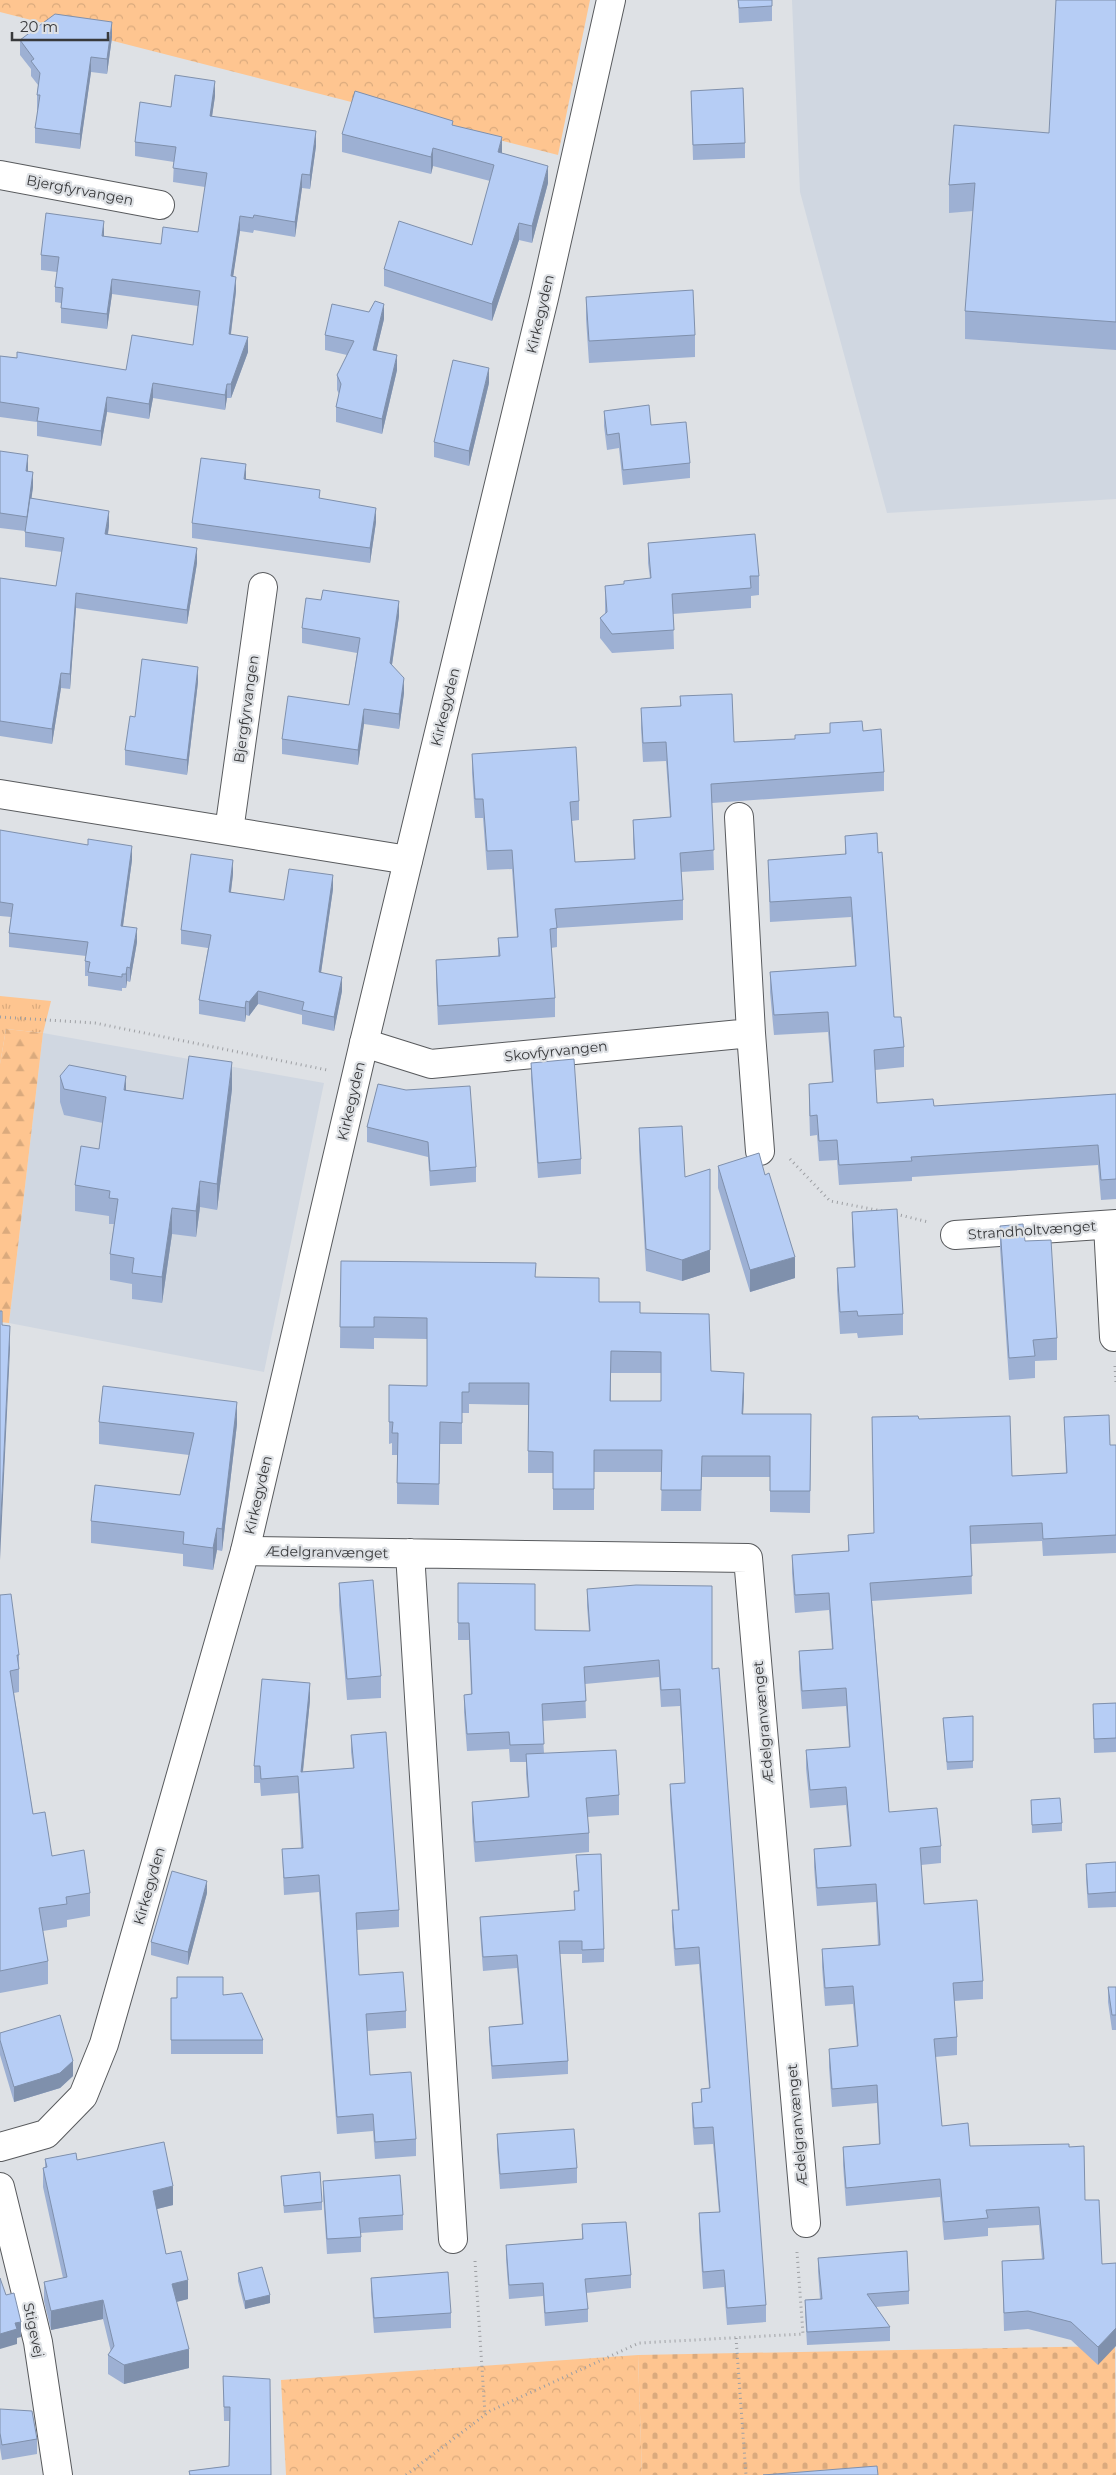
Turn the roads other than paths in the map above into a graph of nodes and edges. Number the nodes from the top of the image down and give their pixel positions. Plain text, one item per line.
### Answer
1 (611, 0) edge
2 (0, 176) edge
3 (160, 205) dead end
4 (263, 587) dead end
5 (0, 794) edge
6 (739, 818) dead end
7 (229, 831) junction
8 (408, 860) junction
9 (751, 1033) junction
10 (364, 1043) junction
11 (759, 1138) road end
12 (1112, 1225) edge
13 (955, 1235) road end
14 (1114, 1337) dead end
15 (245, 1551) junction
16 (410, 1553) junction
17 (0, 2147) edge
18 (0, 2187) edge
19 (806, 2223) road end
20 (453, 2239) road end
21 (58, 2475) edge

1 - 8 street, Kirkegyden
2 - 3 street, Bjergfyrvangen
4 - 7 street, Bjergfyrvangen
5 - 7 street
6 - 9 street
7 - 8 street
8 - 10 street, Kirkegyden
9 - 10 street, Skovfyrvangen
9 - 11 street
10 - 15 street, Kirkegyden
12 - 13 street, Strandholtvænget
12 - 14 street, Strandholtvænget
15 - 16 street, Ædelgranvænget
15 - 17 street, Kirkegyden
16 - 19 street, Ædelgranvænget
16 - 20 street
18 - 21 street, Stigevej

